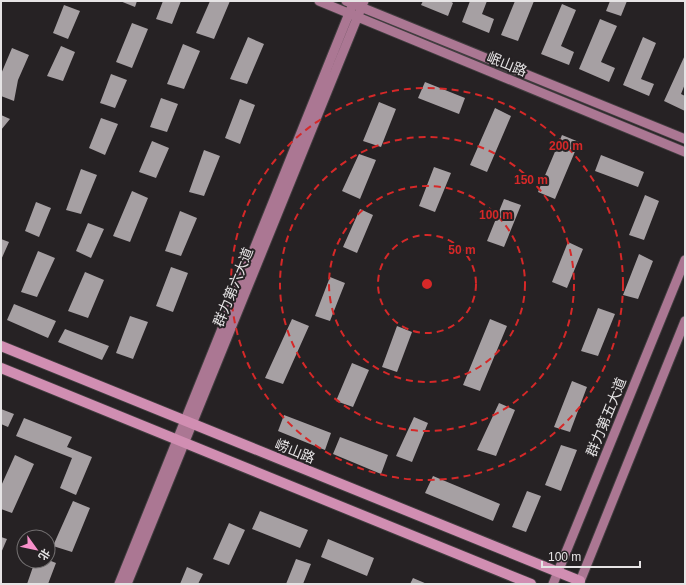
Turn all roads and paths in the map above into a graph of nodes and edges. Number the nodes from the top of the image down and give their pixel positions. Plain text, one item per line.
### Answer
1 (319, 1) edge
2 (356, 3) edge
3 (353, 16) junction
4 (685, 139) edge
5 (685, 152) edge
6 (685, 260) edge
7 (685, 321) edge
8 (1, 346) edge
9 (1, 368) edge
10 (189, 423) junction
11 (182, 441) junction
12 (558, 573) junction
13 (579, 583) edge
14 (119, 584) edge
15 (127, 584) edge
16 (530, 584) edge
17 (553, 584) edge

1 - 3 main road, 岷山路
2 - 3 main road, 群力第六大道
2 - 4 main road, 岷山路
3 - 5 main road, 岷山路
3 - 10 main road, 群力第六大道
6 - 12 main road, 群力第五大道
7 - 13 main road
8 - 10 main road, 崂山路
9 - 11 main road
10 - 11 main road, 群力第六大道
10 - 12 main road, 崂山路
11 - 14 main road, 群力第六大道
11 - 15 main road, 群力第六大道
11 - 16 main road
12 - 13 main road, 崂山路
12 - 17 main road, 群力第五大道

